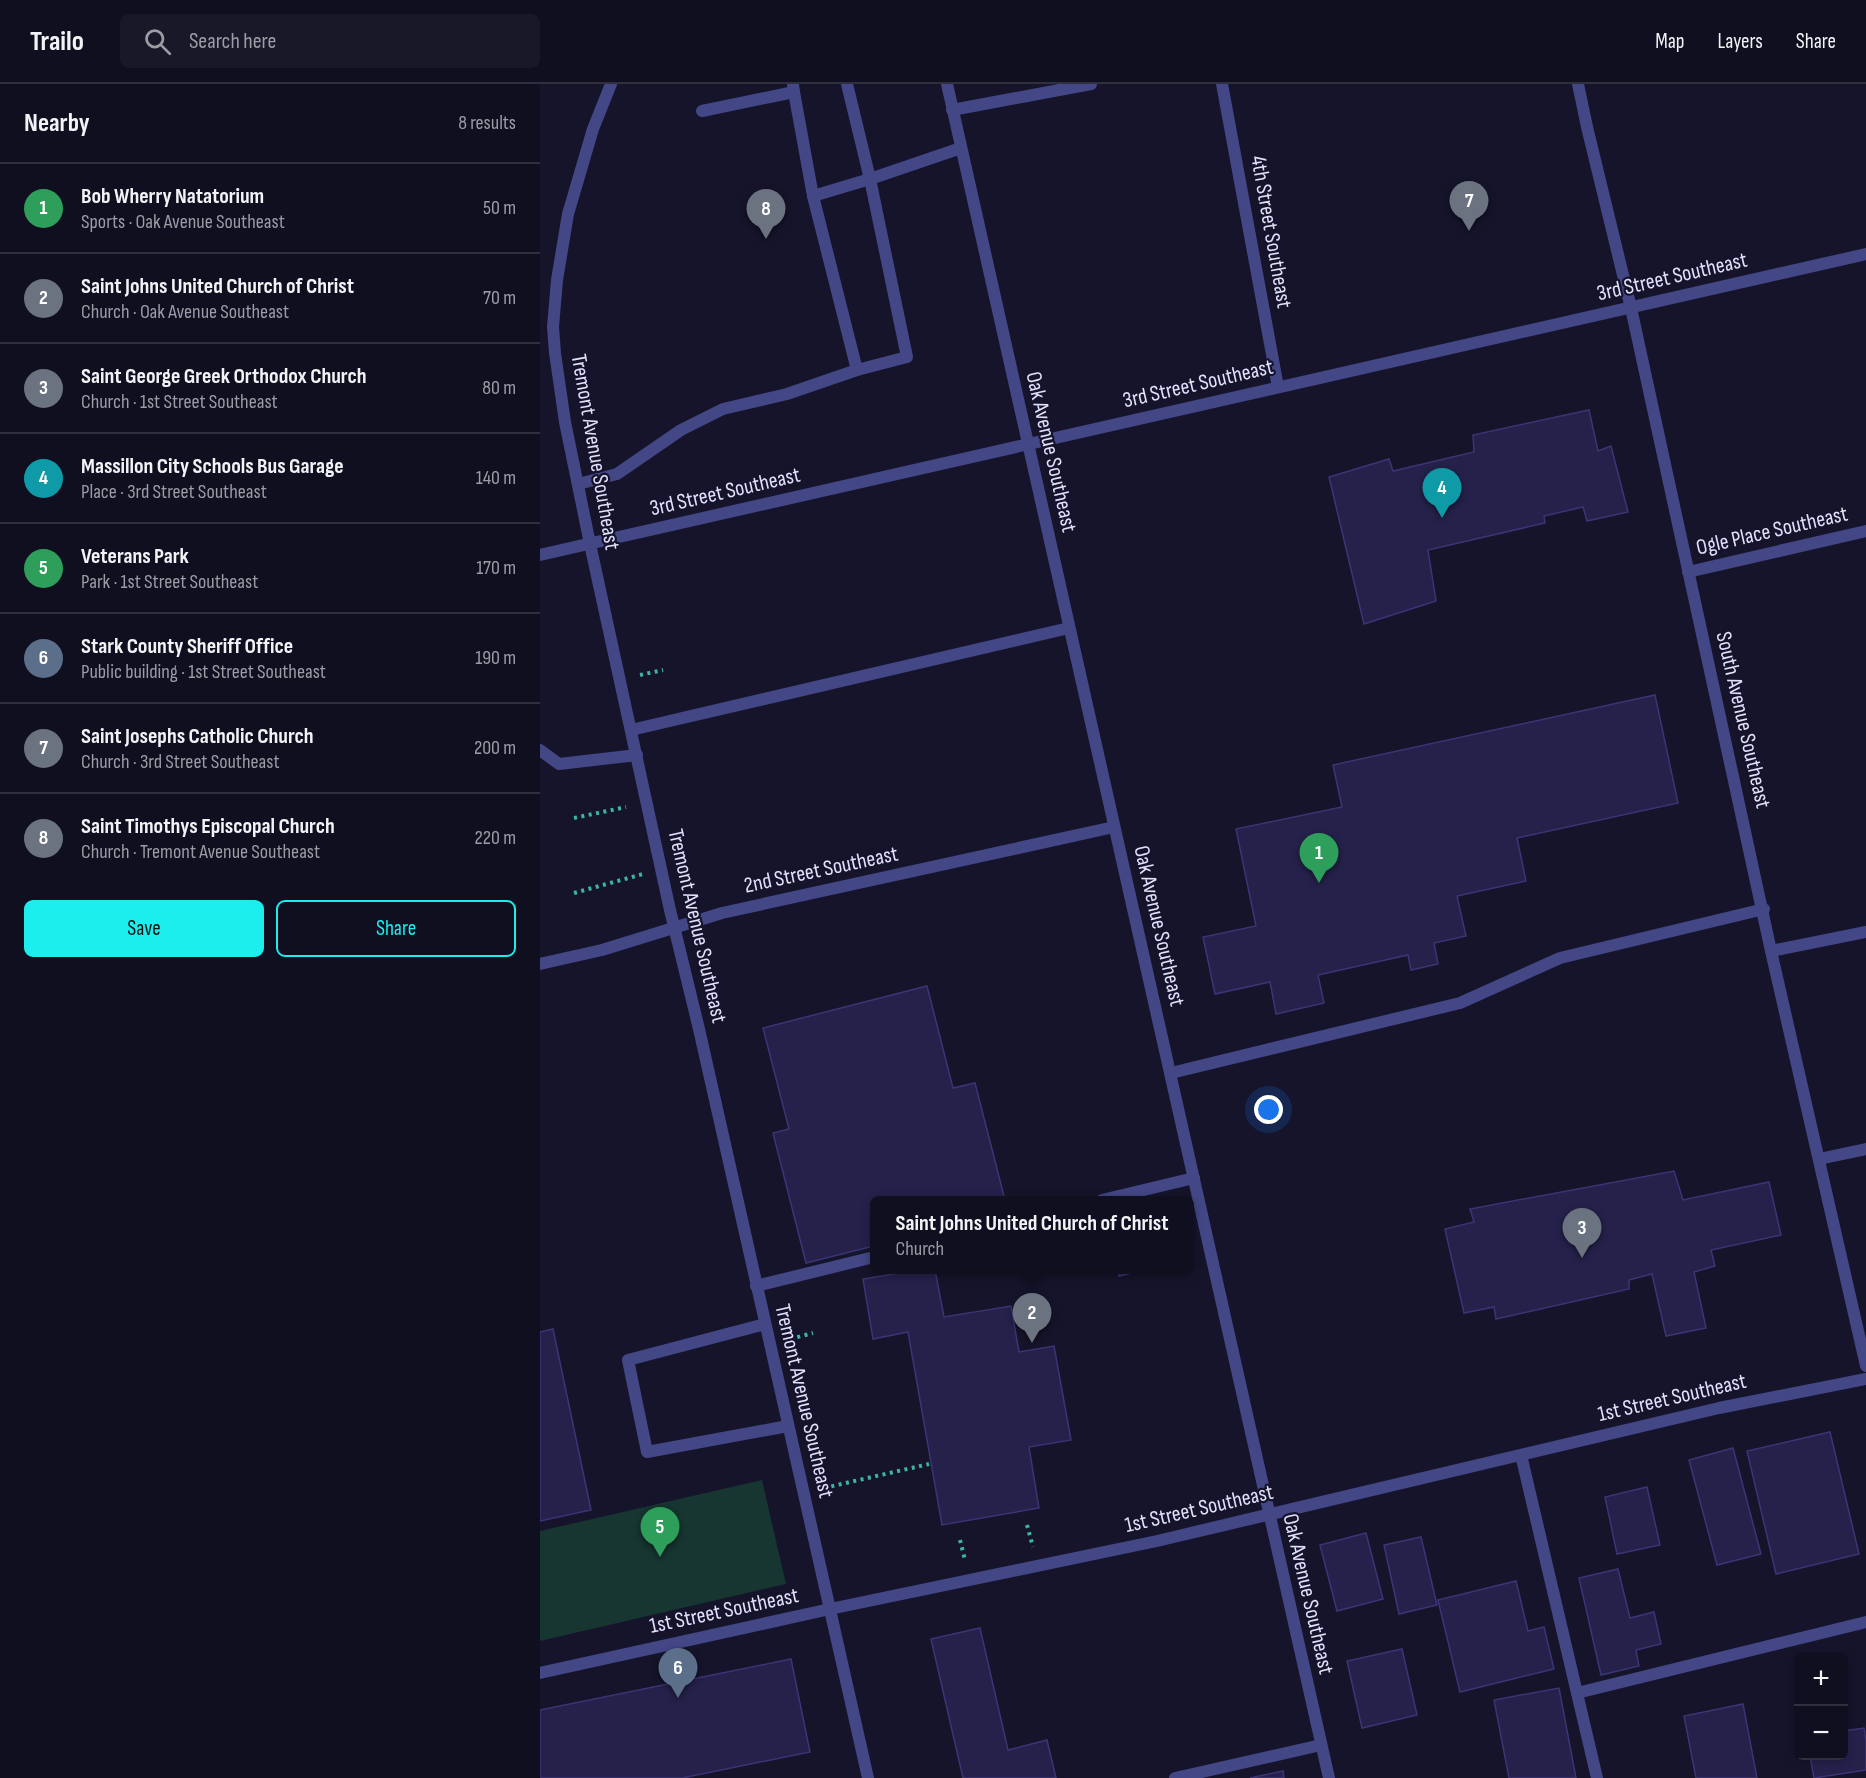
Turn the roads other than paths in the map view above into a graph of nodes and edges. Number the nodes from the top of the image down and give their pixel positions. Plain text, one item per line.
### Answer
1 (611, 84) edge
2 (847, 84) edge
3 (947, 84) edge
4 (1091, 84) edge
5 (1221, 84) edge
6 (1578, 84) edge
7 (794, 88) edge
8 (952, 110) junction
9 (702, 111) dead end
10 (961, 148) junction
11 (870, 179) junction
12 (813, 196) junction
13 (1866, 254) edge
14 (1631, 308) junction
15 (857, 370) junction
16 (1278, 387) junction
17 (1027, 446) junction
18 (578, 484) junction
19 (1866, 531) edge
20 (590, 544) junction
21 (540, 555) edge
22 (1688, 572) junction
23 (1069, 628) junction
24 (631, 730) junction
25 (540, 750) edge
26 (637, 755) junction
27 (1114, 827) junction
28 (1764, 909) junction
29 (675, 929) junction
30 (1866, 932) edge
31 (1772, 951) junction
32 (540, 964) edge
33 (1171, 1073) junction
34 (1866, 1149) edge
35 (1819, 1159) junction
36 (1194, 1178) junction
37 (1119, 1196) edge
38 (870, 1258) edge
39 (756, 1286) junction
40 (765, 1324) junction
41 (1866, 1366) edge
42 (1866, 1379) edge
43 (788, 1426) junction
44 (1521, 1455) junction
45 (1269, 1514) junction
46 (830, 1609) junction
47 (1866, 1622) edge
48 (540, 1673) edge
49 (1577, 1693) junction
50 (1322, 1745) junction
51 (867, 1778) edge
52 (1174, 1778) edge
53 (1329, 1778) edge
54 (1597, 1778) edge

1 - 18 street, Tremont Avenue Southeast
2 - 11 street
3 - 8 street, Oak Avenue Southeast
4 - 8 street
5 - 16 street, 4th Street Southeast
6 - 14 street, South Avenue Southeast
7 - 9 street
7 - 12 street
8 - 10 street, Oak Avenue Southeast
10 - 11 street
10 - 17 street, Oak Avenue Southeast
11 - 12 street
11 - 15 street
12 - 15 street
13 - 14 street, 3rd Street Southeast
14 - 16 street, 3rd Street Southeast
14 - 22 street, South Avenue Southeast
15 - 18 street
16 - 17 street, 3rd Street Southeast
17 - 20 street, 3rd Street Southeast
17 - 23 street, Oak Avenue Southeast
18 - 20 street, Tremont Avenue Southeast
19 - 22 street, Ogle Place Southeast
20 - 21 street, 3rd Street Southeast
20 - 24 street, Tremont Avenue Southeast
22 - 28 street, South Avenue Southeast
23 - 24 street
23 - 27 street, Oak Avenue Southeast
24 - 26 street, Tremont Avenue Southeast
25 - 26 street
26 - 29 street, Tremont Avenue Southeast
27 - 29 street, 2nd Street Southeast
27 - 33 street, Oak Avenue Southeast
28 - 31 street, South Avenue Southeast
28 - 33 street
29 - 32 street, 2nd Street Southeast
29 - 39 street, Tremont Avenue Southeast
30 - 31 street
31 - 35 street, South Avenue Southeast
33 - 36 street, Oak Avenue Southeast
34 - 35 street
35 - 41 street, South Avenue Southeast
36 - 37 street
36 - 45 street, Oak Avenue Southeast
38 - 39 street
39 - 40 street, Tremont Avenue Southeast
40 - 43 street, Tremont Avenue Southeast
40 - 43 street
42 - 44 street, 1st Street Southeast
43 - 46 street, Tremont Avenue Southeast
44 - 45 street, 1st Street Southeast
44 - 49 street
45 - 46 street, 1st Street Southeast
45 - 50 street, Oak Avenue Southeast
46 - 48 street, 1st Street Southeast
46 - 51 street, Tremont Avenue Southeast
47 - 49 street
49 - 54 street
50 - 52 street
50 - 53 street, Oak Avenue Southeast

